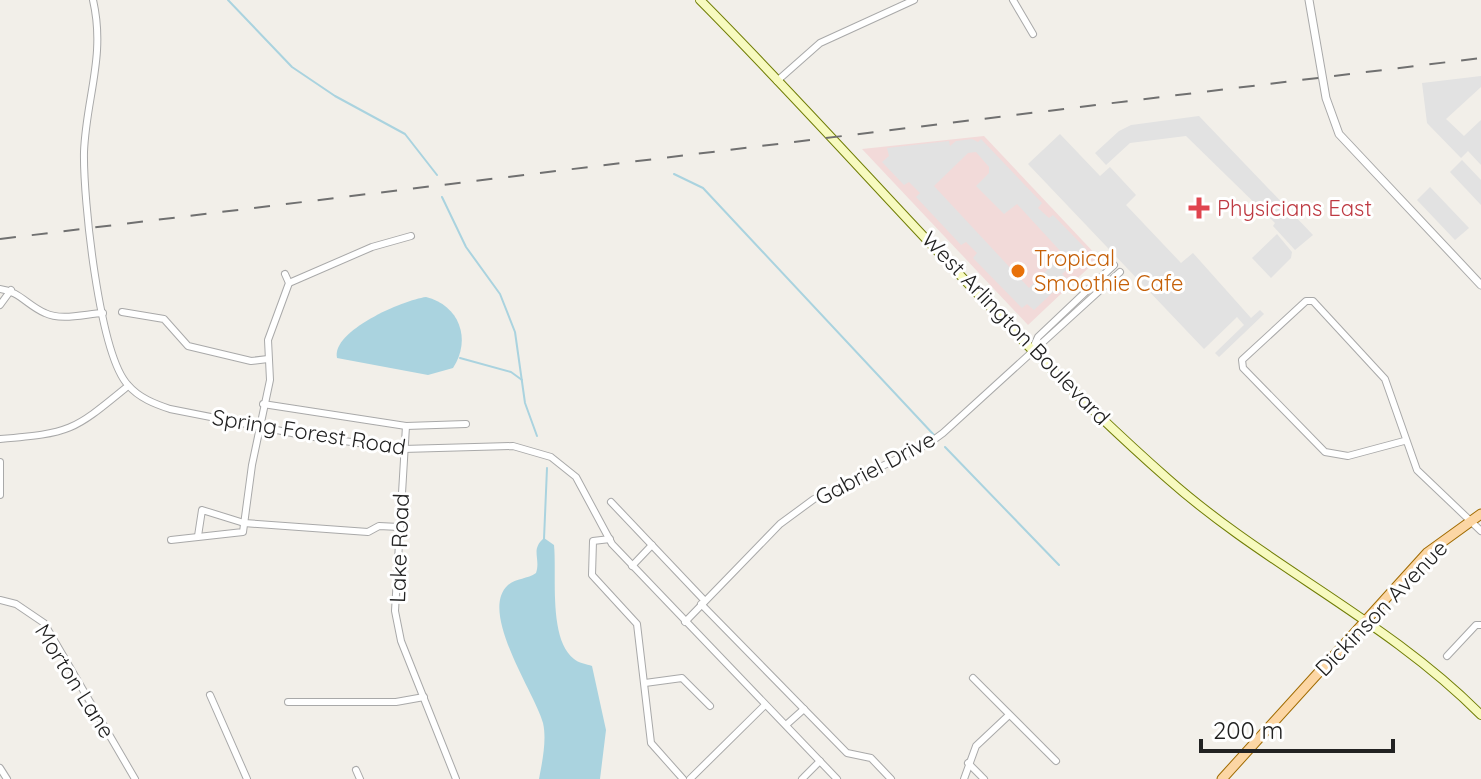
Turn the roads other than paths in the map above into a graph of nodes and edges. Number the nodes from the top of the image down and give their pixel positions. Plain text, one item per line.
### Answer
1 (93, 0) edge
2 (700, 0) edge
3 (914, 0) edge
4 (1013, 0) edge
5 (1309, 0) edge
6 (1033, 34) dead end
7 (777, 81) junction
8 (411, 236) dead end
9 (1114, 265) dead end
10 (1120, 272) dead end
11 (285, 274) dead end
12 (289, 283) junction
13 (1481, 285) edge
14 (0, 289) edge
15 (11, 290) junction
16 (0, 305) edge
17 (122, 312) dead end
18 (103, 313) junction
19 (1033, 348) junction
20 (268, 359) junction
21 (128, 386) junction
22 (263, 404) junction
23 (466, 424) dead end
24 (259, 426) junction
25 (406, 426) junction
26 (0, 439) edge
27 (1404, 441) junction
28 (403, 449) junction
29 (0, 462) edge
30 (0, 495) edge
31 (611, 502) dead end
32 (1481, 514) edge
33 (1470, 521) junction
34 (244, 523) junction
35 (399, 527) junction
36 (1481, 531) edge
37 (198, 536) junction
38 (610, 539) junction
39 (171, 540) dead end
40 (652, 545) junction
41 (632, 566) junction
42 (0, 600) edge
43 (703, 602) junction
44 (1366, 618) junction
45 (685, 622) junction
46 (1481, 625) edge
47 (1447, 656) dead end
48 (973, 678) dead end
49 (645, 683) junction
50 (210, 695) dead end
51 (424, 697) junction
52 (288, 702) dead end
53 (765, 705) junction
54 (710, 706) dead end
55 (804, 709) junction
56 (1480, 711) edge
57 (1009, 715) junction
58 (786, 725) junction
59 (820, 761) junction
60 (1056, 761) dead end
61 (968, 763) junction
62 (0, 768) edge
63 (356, 770) dead end
64 (809, 772) junction
65 (7, 779) edge
66 (135, 779) edge
67 (247, 779) edge
68 (360, 779) edge
69 (456, 779) edge
70 (683, 779) edge
71 (690, 779) edge
72 (802, 779) edge
73 (815, 779) edge
74 (837, 779) edge
75 (891, 779) edge
76 (964, 779) edge
77 (984, 779) edge
78 (1222, 779) edge

1 - 18 street
2 - 7 main road, West Arlington Boulevard
3 - 7 street
4 - 6 street
5 - 13 street
7 - 19 main road, West Arlington Boulevard
8 - 12 street
9 - 19 street
10 - 19 street
11 - 12 street
12 - 20 street
14 - 15 street
15 - 16 street
15 - 18 street
17 - 20 street
18 - 21 street
19 - 43 street, Gabriel Drive
19 - 44 main road, West Arlington Boulevard
20 - 22 street
21 - 24 street, Spring Forest Road
21 - 26 street
22 - 24 street
22 - 25 street
23 - 25 street
24 - 28 street, Spring Forest Road
24 - 34 street
25 - 28 street, Lake Road
27 - 27 street
27 - 33 street
28 - 35 street, Lake Road
28 - 38 street, Spring Forest Road
29 - 30 street
31 - 40 street
32 - 33 main road, Dickinson Avenue
33 - 36 street
33 - 44 main road, Dickinson Avenue
34 - 35 street
34 - 37 street
34 - 37 street
35 - 51 street, Lake Road
37 - 39 street
38 - 41 street, Spring Forest Road
38 - 49 street
40 - 41 street
40 - 43 street
41 - 45 street, Spring Forest Road
42 - 66 street, Morton Lane
43 - 45 street, Gabriel Drive
43 - 55 street
44 - 56 main road, West Arlington Boulevard
44 - 78 main road, Dickinson Avenue
45 - 53 street, Spring Forest Road
46 - 47 street
48 - 57 street
49 - 54 street
49 - 70 street
50 - 67 street
51 - 52 street
51 - 69 street, Lake Road
53 - 58 street, Spring Forest Road
53 - 71 street
55 - 58 street
55 - 75 street
57 - 60 street
57 - 61 street
58 - 59 street, Spring Forest Road
59 - 64 street
59 - 74 street, Spring Forest Road
61 - 76 street
61 - 77 street
62 - 65 street
63 - 68 street
64 - 72 street
64 - 73 street

